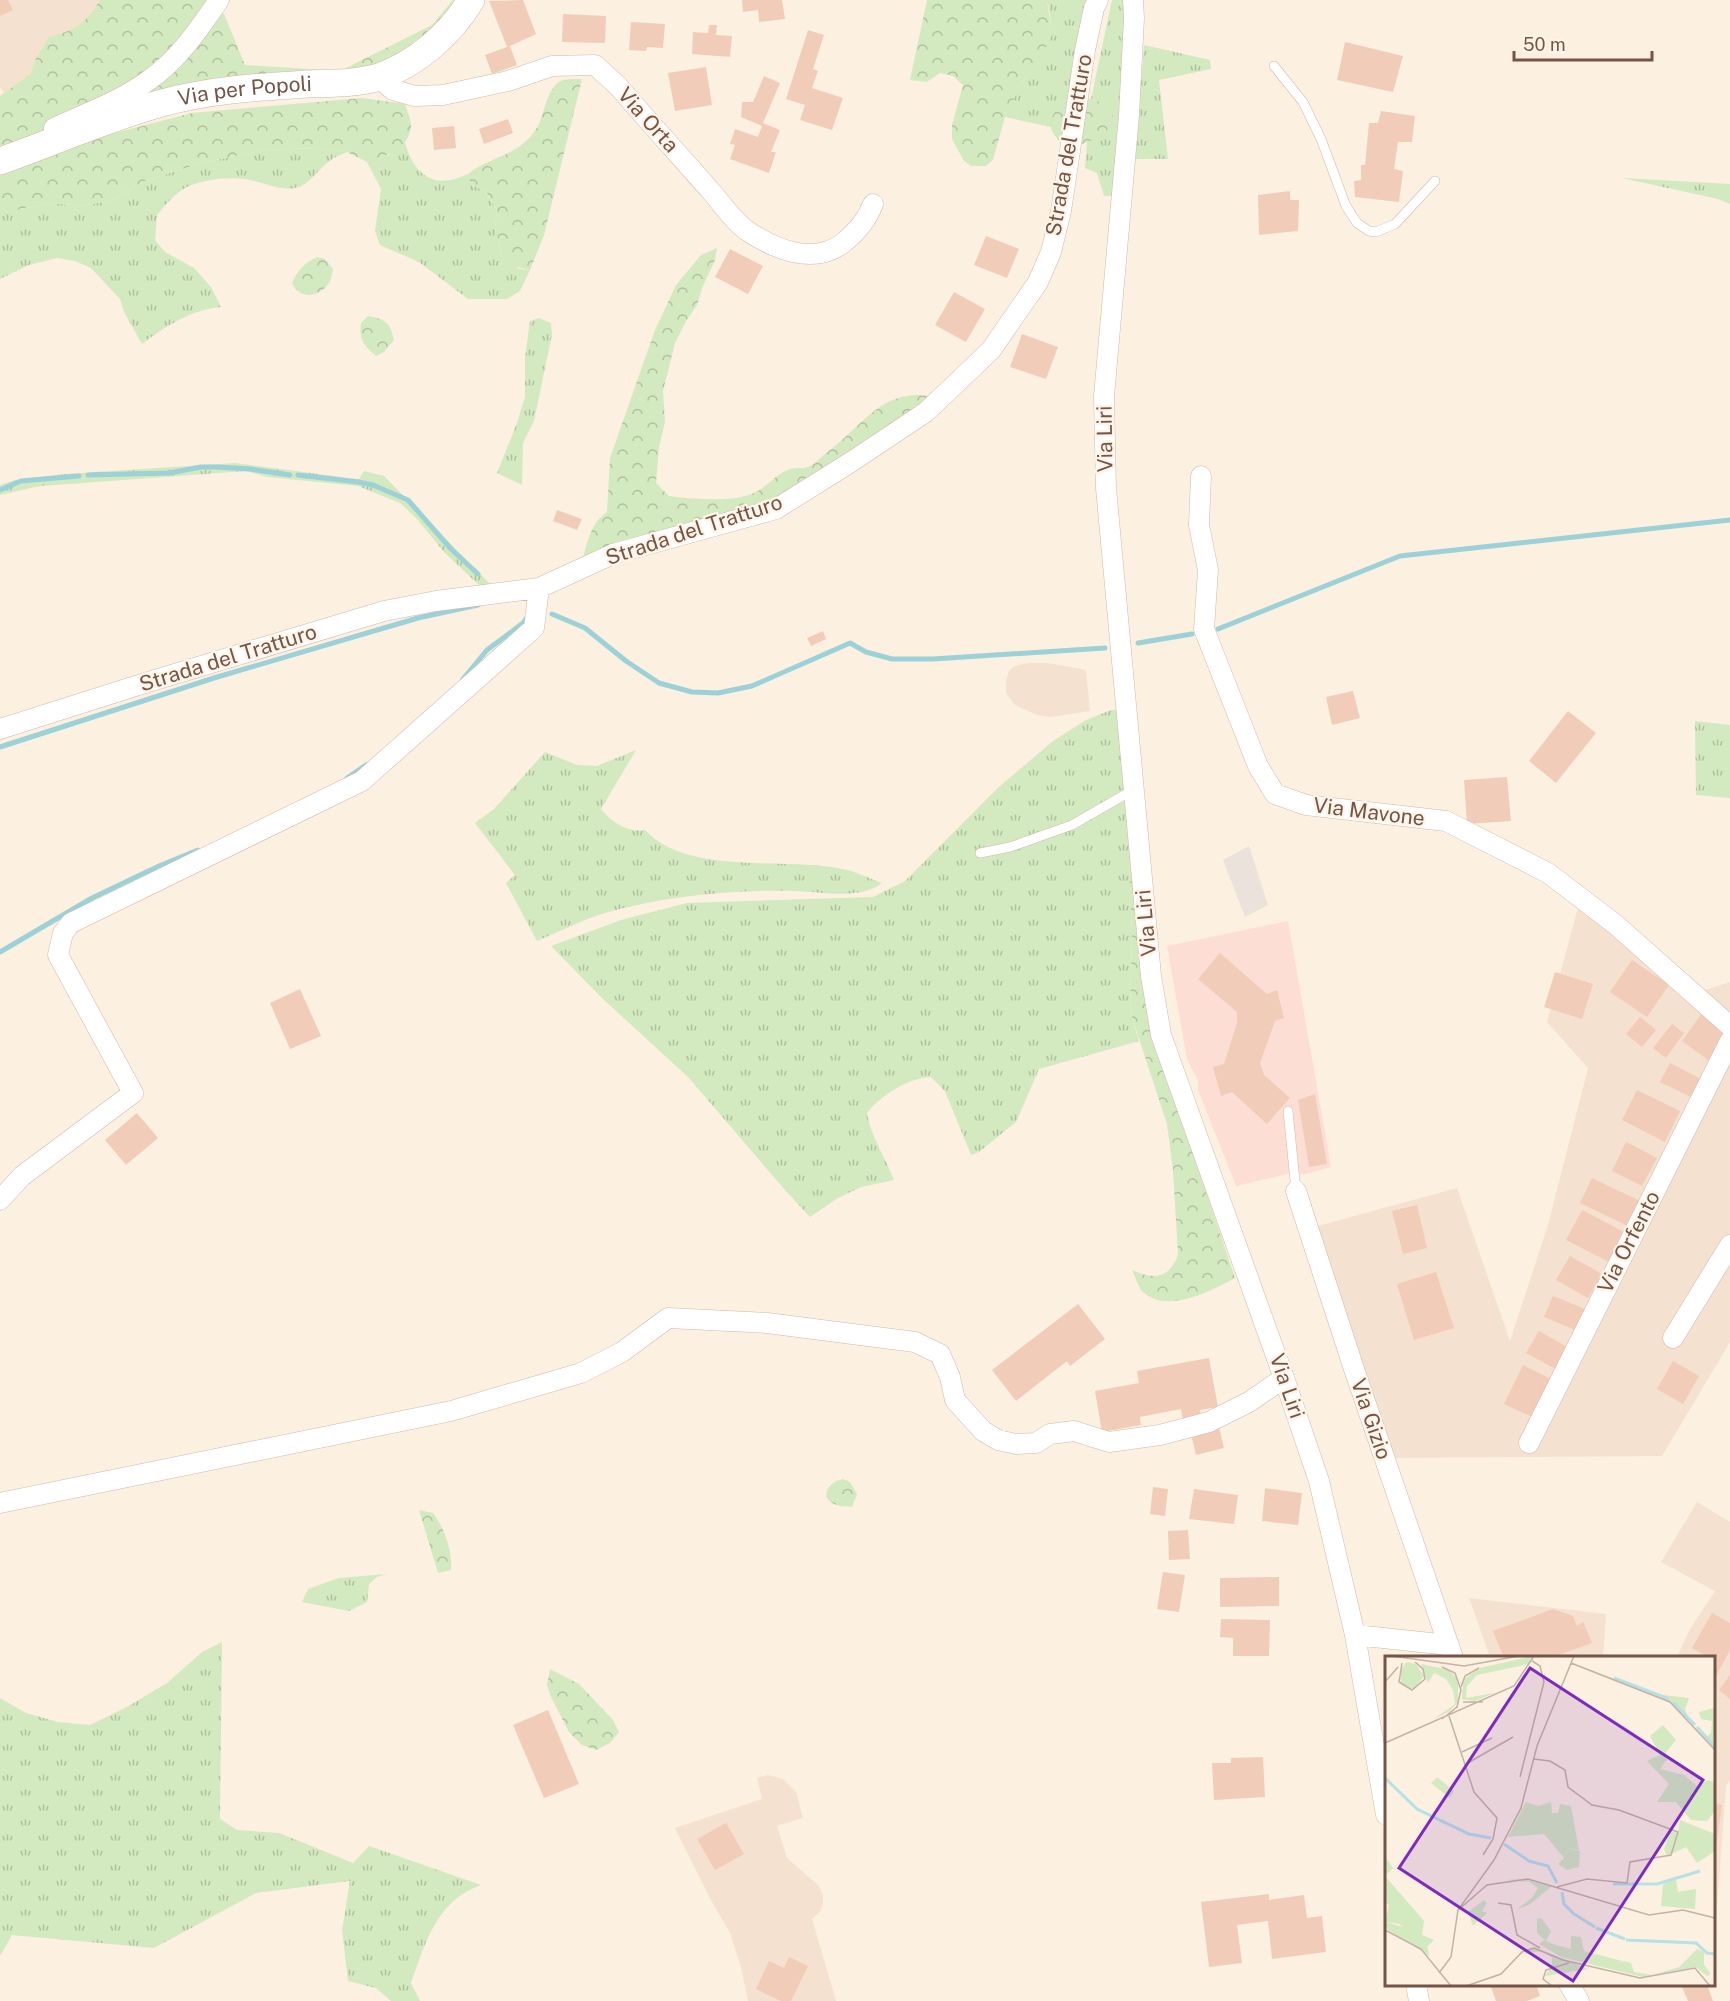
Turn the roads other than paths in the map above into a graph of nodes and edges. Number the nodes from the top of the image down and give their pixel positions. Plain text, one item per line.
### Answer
1 (219, 0) edge
2 (471, 0) edge
3 (1098, 0) edge
4 (1133, 0) edge
5 (1274, 66) dead end
6 (378, 77) junction
7 (9, 158) edge
8 (1435, 181) dead end
9 (873, 204) dead end
10 (1201, 476) dead end
11 (539, 588) junction
12 (0, 729) edge
13 (1135, 788) junction
14 (980, 853) dead end
15 (1730, 1026) edge
16 (1730, 1041) edge
17 (1288, 1111) dead end
18 (1296, 1191) joint
19 (0, 1200) edge
20 (1730, 1245) edge
21 (1672, 1338) dead end
22 (1284, 1378) junction
23 (1529, 1443) dead end
24 (0, 1503) edge
25 (1355, 1635) junction
26 (1451, 1651) edge
27 (1385, 1809) edge
28 (1416, 1986) edge
29 (1570, 1986) edge
30 (1419, 2001) edge
31 (1579, 2001) edge

1 - 7 street
2 - 6 main road, Via per Popoli
3 - 11 street, Strada del Tratturo
4 - 13 street, Via Liri
5 - 8 lane
6 - 7 main road, Via per Popoli
6 - 9 street, Via Orta
10 - 15 street, Via Mavone
11 - 12 street, Strada del Tratturo
11 - 19 street
13 - 14 lane
13 - 22 street, Via Liri
16 - 23 street, Via Orfento
17 - 18 lane
18 - 26 street, Via Gizio
20 - 21 street
22 - 24 street
22 - 25 street, Via Liri
25 - 26 street, Via Gizio
25 - 27 street, Via Liri
28 - 30 street
29 - 31 street

